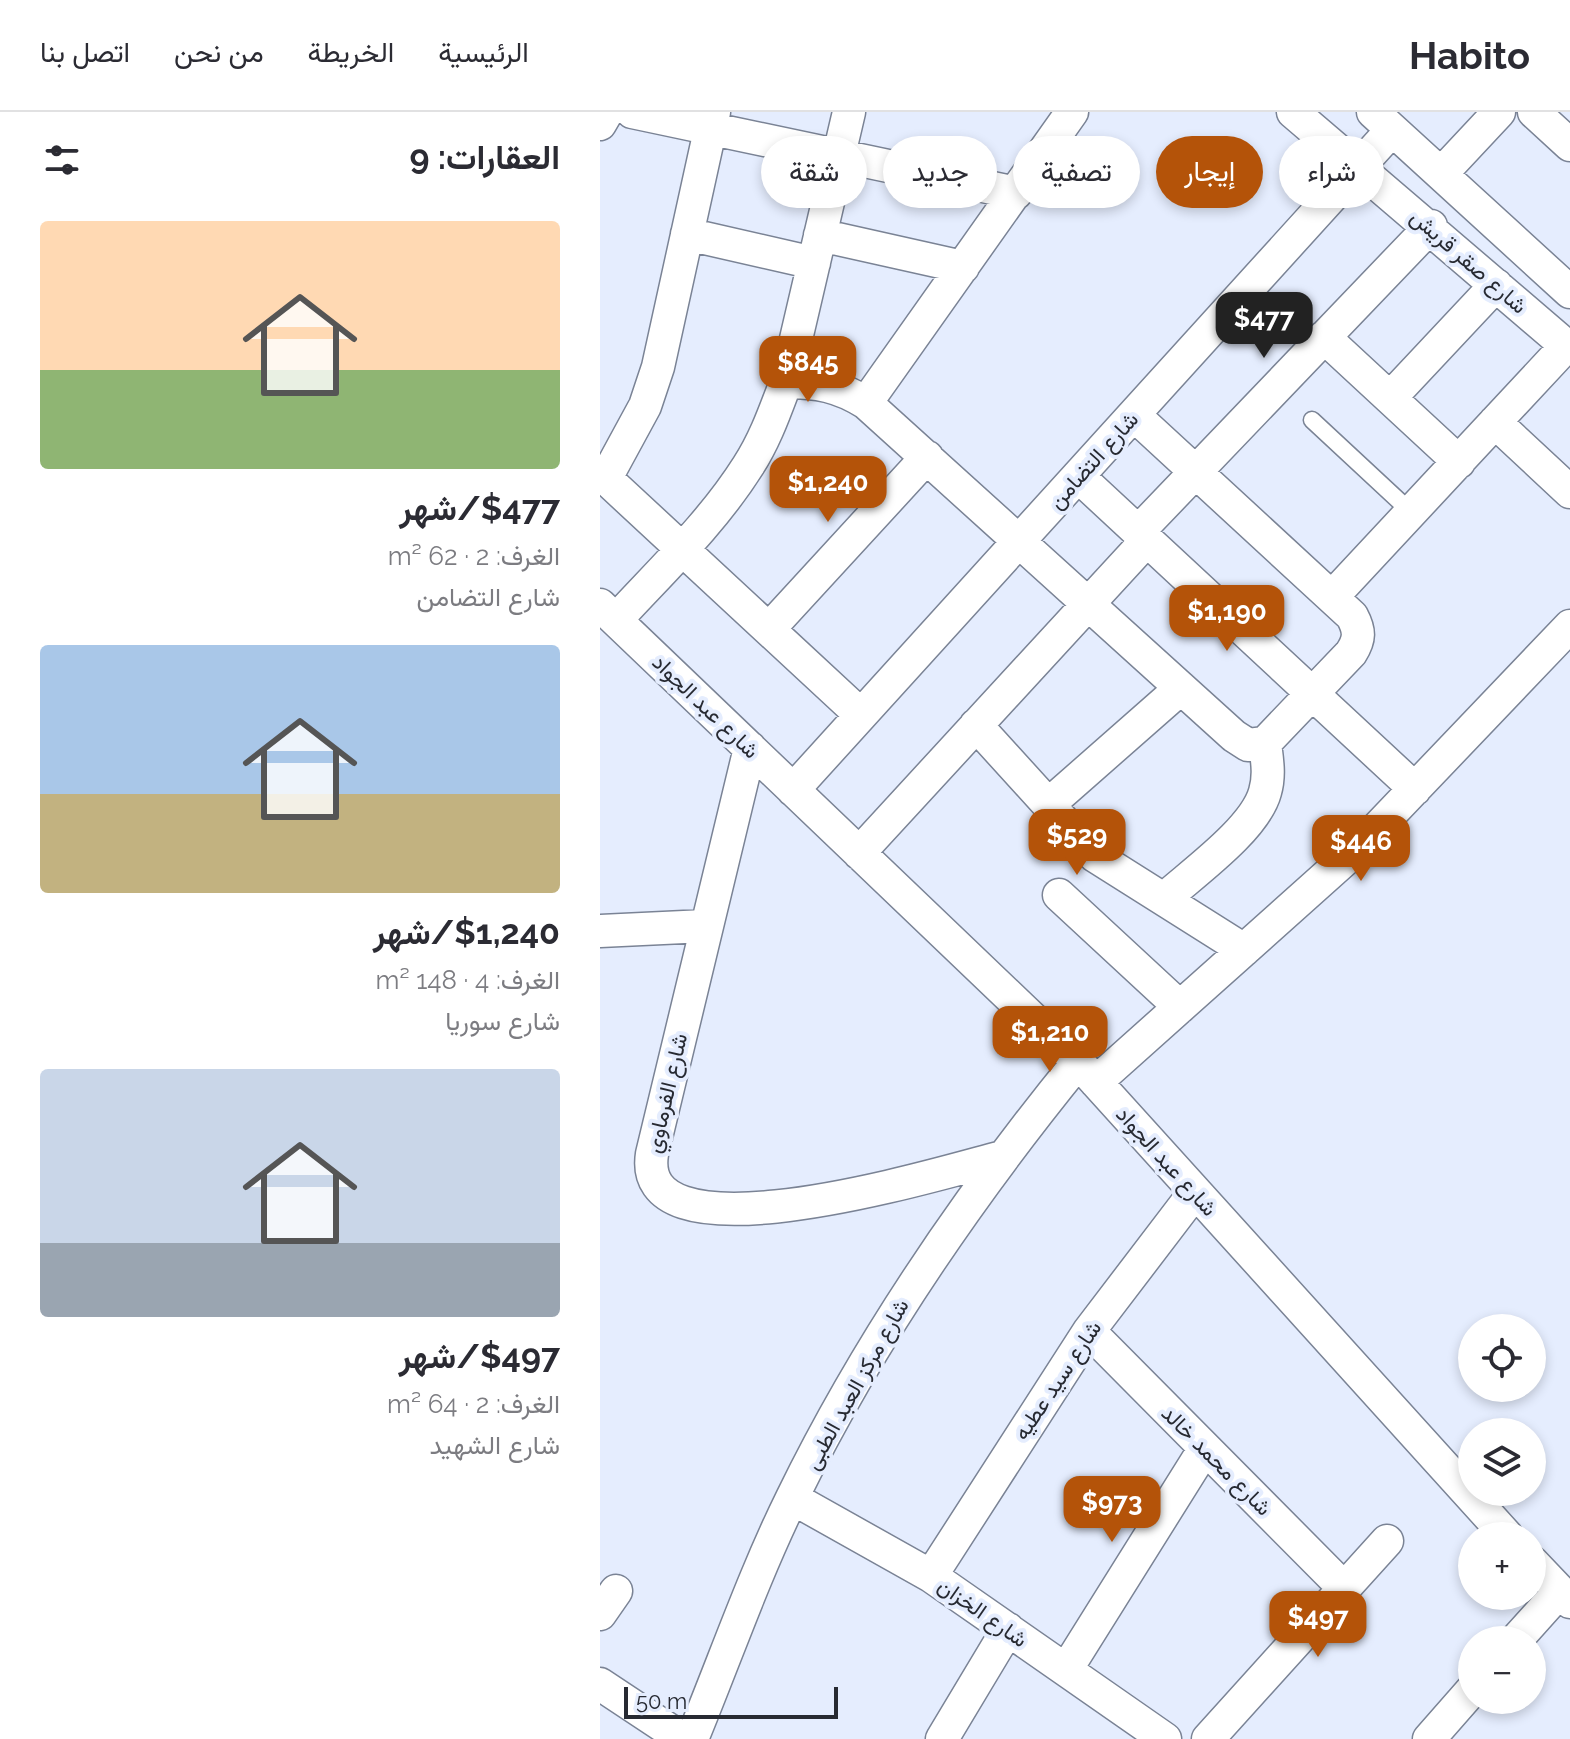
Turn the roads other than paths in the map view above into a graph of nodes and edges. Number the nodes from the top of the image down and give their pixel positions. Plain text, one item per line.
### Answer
1 (607, 112) edge
2 (632, 112) edge
3 (849, 112) edge
4 (1293, 112) edge
5 (1499, 112) edge
6 (1534, 112) edge
7 (1065, 113) edge
8 (1383, 118) edge
9 (712, 120) edge
10 (600, 124) edge
11 (770, 136) edge
12 (843, 136) edge
13 (1051, 136) edge
14 (1322, 136) edge
15 (1374, 136) edge
16 (1570, 145) edge
17 (867, 161) edge
18 (1441, 174) junction
19 (1384, 187) edge
20 (1013, 192) edge
21 (1013, 197) edge
22 (827, 208) edge
23 (1321, 208) edge
24 (1431, 226) junction
25 (687, 234) junction
26 (817, 249) junction
27 (963, 267) junction
28 (1496, 285) junction
29 (1570, 292) edge
30 (1324, 337) junction
31 (1568, 348) edge
32 (786, 382) junction
33 (1390, 398) junction
34 (866, 403) junction
35 (1134, 415) junction
36 (1312, 420) dead end
37 (1495, 422) junction
38 (927, 457) junction
39 (1459, 462) junction
40 (1196, 471) junction
41 (604, 475) edge
42 (1078, 476) junction
43 (1570, 492) edge
44 (1411, 512) junction
45 (1142, 536) junction
46 (1020, 540) junction
47 (682, 547) junction
48 (1332, 597) junction
49 (1089, 603) junction
50 (608, 613) edge
51 (1570, 626) edge
52 (769, 629) junction
53 (1181, 688) junction
54 (1313, 694) junction
55 (861, 715) junction
56 (976, 725) junction
57 (1265, 743) junction
58 (750, 748) junction
59 (1415, 789) junction
60 (793, 790) junction
61 (1048, 805) junction
62 (859, 853) junction
63 (1059, 895) dead end
64 (1164, 899) junction
65 (705, 926) junction
66 (600, 931) edge
67 (1244, 950) junction
68 (1180, 1007) junction
69 (1087, 1072) junction
70 (999, 1158) junction
71 (1195, 1192) junction
72 (1089, 1331) junction
73 (1205, 1448) junction
74 (792, 1498) junction
75 (1494, 1522) edge
76 (1387, 1541) dead end
77 (931, 1576) junction
78 (1546, 1576) edge
79 (1344, 1588) junction
80 (1565, 1596) edge
81 (1532, 1626) edge
82 (1008, 1629) junction
83 (1066, 1670) junction
84 (600, 1684) edge
85 (1458, 1706) edge
86 (683, 1739) edge
87 (692, 1739) edge
88 (942, 1739) edge
89 (1165, 1739) edge
90 (1208, 1739) edge
91 (1429, 1739) edge

1 - 10 street
2 - 9 street
3 - 12 street
4 - 14 street, شارع صقر قريش
5 - 18 street
6 - 16 street
7 - 13 street
8 - 15 street, شارع التضامن
8 - 18 street, شارع صقر قريش
9 - 11 street
9 - 25 street
17 - 20 street
18 - 29 street, شارع صقر قريش
19 - 24 street, شارع صقر قريش
21 - 27 street
22 - 26 street
23 - 35 street, شارع التضامن
24 - 28 street, شارع صقر قريش
24 - 30 street
25 - 26 street
25 - 41 street
26 - 27 street
26 - 32 street
27 - 34 street
28 - 31 street, شارع صقر قريش
28 - 33 street
30 - 33 street
30 - 40 street
31 - 37 street
32 - 34 street
32 - 47 street
33 - 39 street
34 - 38 street
35 - 40 street
35 - 42 street, شارع التضامن
36 - 44 lane
37 - 39 street
37 - 43 street
38 - 46 street
38 - 52 street
39 - 44 street
40 - 45 street
40 - 48 street
41 - 47 street
42 - 45 street
42 - 46 street, شارع التضامن
44 - 48 street
45 - 49 street
45 - 54 street
46 - 49 street
46 - 55 street, شارع التضامن
47 - 50 street
47 - 52 street
48 - 54 street
49 - 53 street
49 - 56 street
50 - 58 street, شارع عبد الجواد
51 - 59 street, شارع مركز العبد الطبى
52 - 55 street
53 - 57 street
53 - 61 street
54 - 57 street
54 - 59 street
55 - 60 street, شارع التضامن
56 - 61 street
56 - 62 street
57 - 64 street
58 - 60 street, شارع عبد الجواد
58 - 65 street, شارع الفرماوي
59 - 67 street, شارع مركز العبد الطبى
60 - 62 street, شارع عبد الجواد
61 - 64 street
62 - 69 street, شارع عبد الجواد
63 - 68 street
64 - 67 street
65 - 66 street
65 - 70 street, شارع الفرماوي
67 - 68 street, شارع مركز العبد الطبى
68 - 69 street, شارع مركز العبد الطبى
69 - 70 street, شارع مركز العبد الطبى
69 - 71 street, شارع عبد الجواد
70 - 74 street, شارع مركز العبد الطبى
71 - 72 street, شارع سيد عطيه
71 - 75 street, شارع عبد الجواد
72 - 73 street, شارع محمد خالد
72 - 77 street, شارع سيد عطيه
73 - 79 street, شارع محمد خالد
73 - 83 street
74 - 77 street, شارع الخزان
74 - 87 street, شارع مركز العبد الطبى
76 - 79 street
77 - 82 street, شارع الخزان
78 - 80 street
79 - 90 street
80 - 81 street
82 - 83 street, شارع الخزان
82 - 88 street
83 - 89 street, شارع الخزان
84 - 86 street
85 - 91 street

